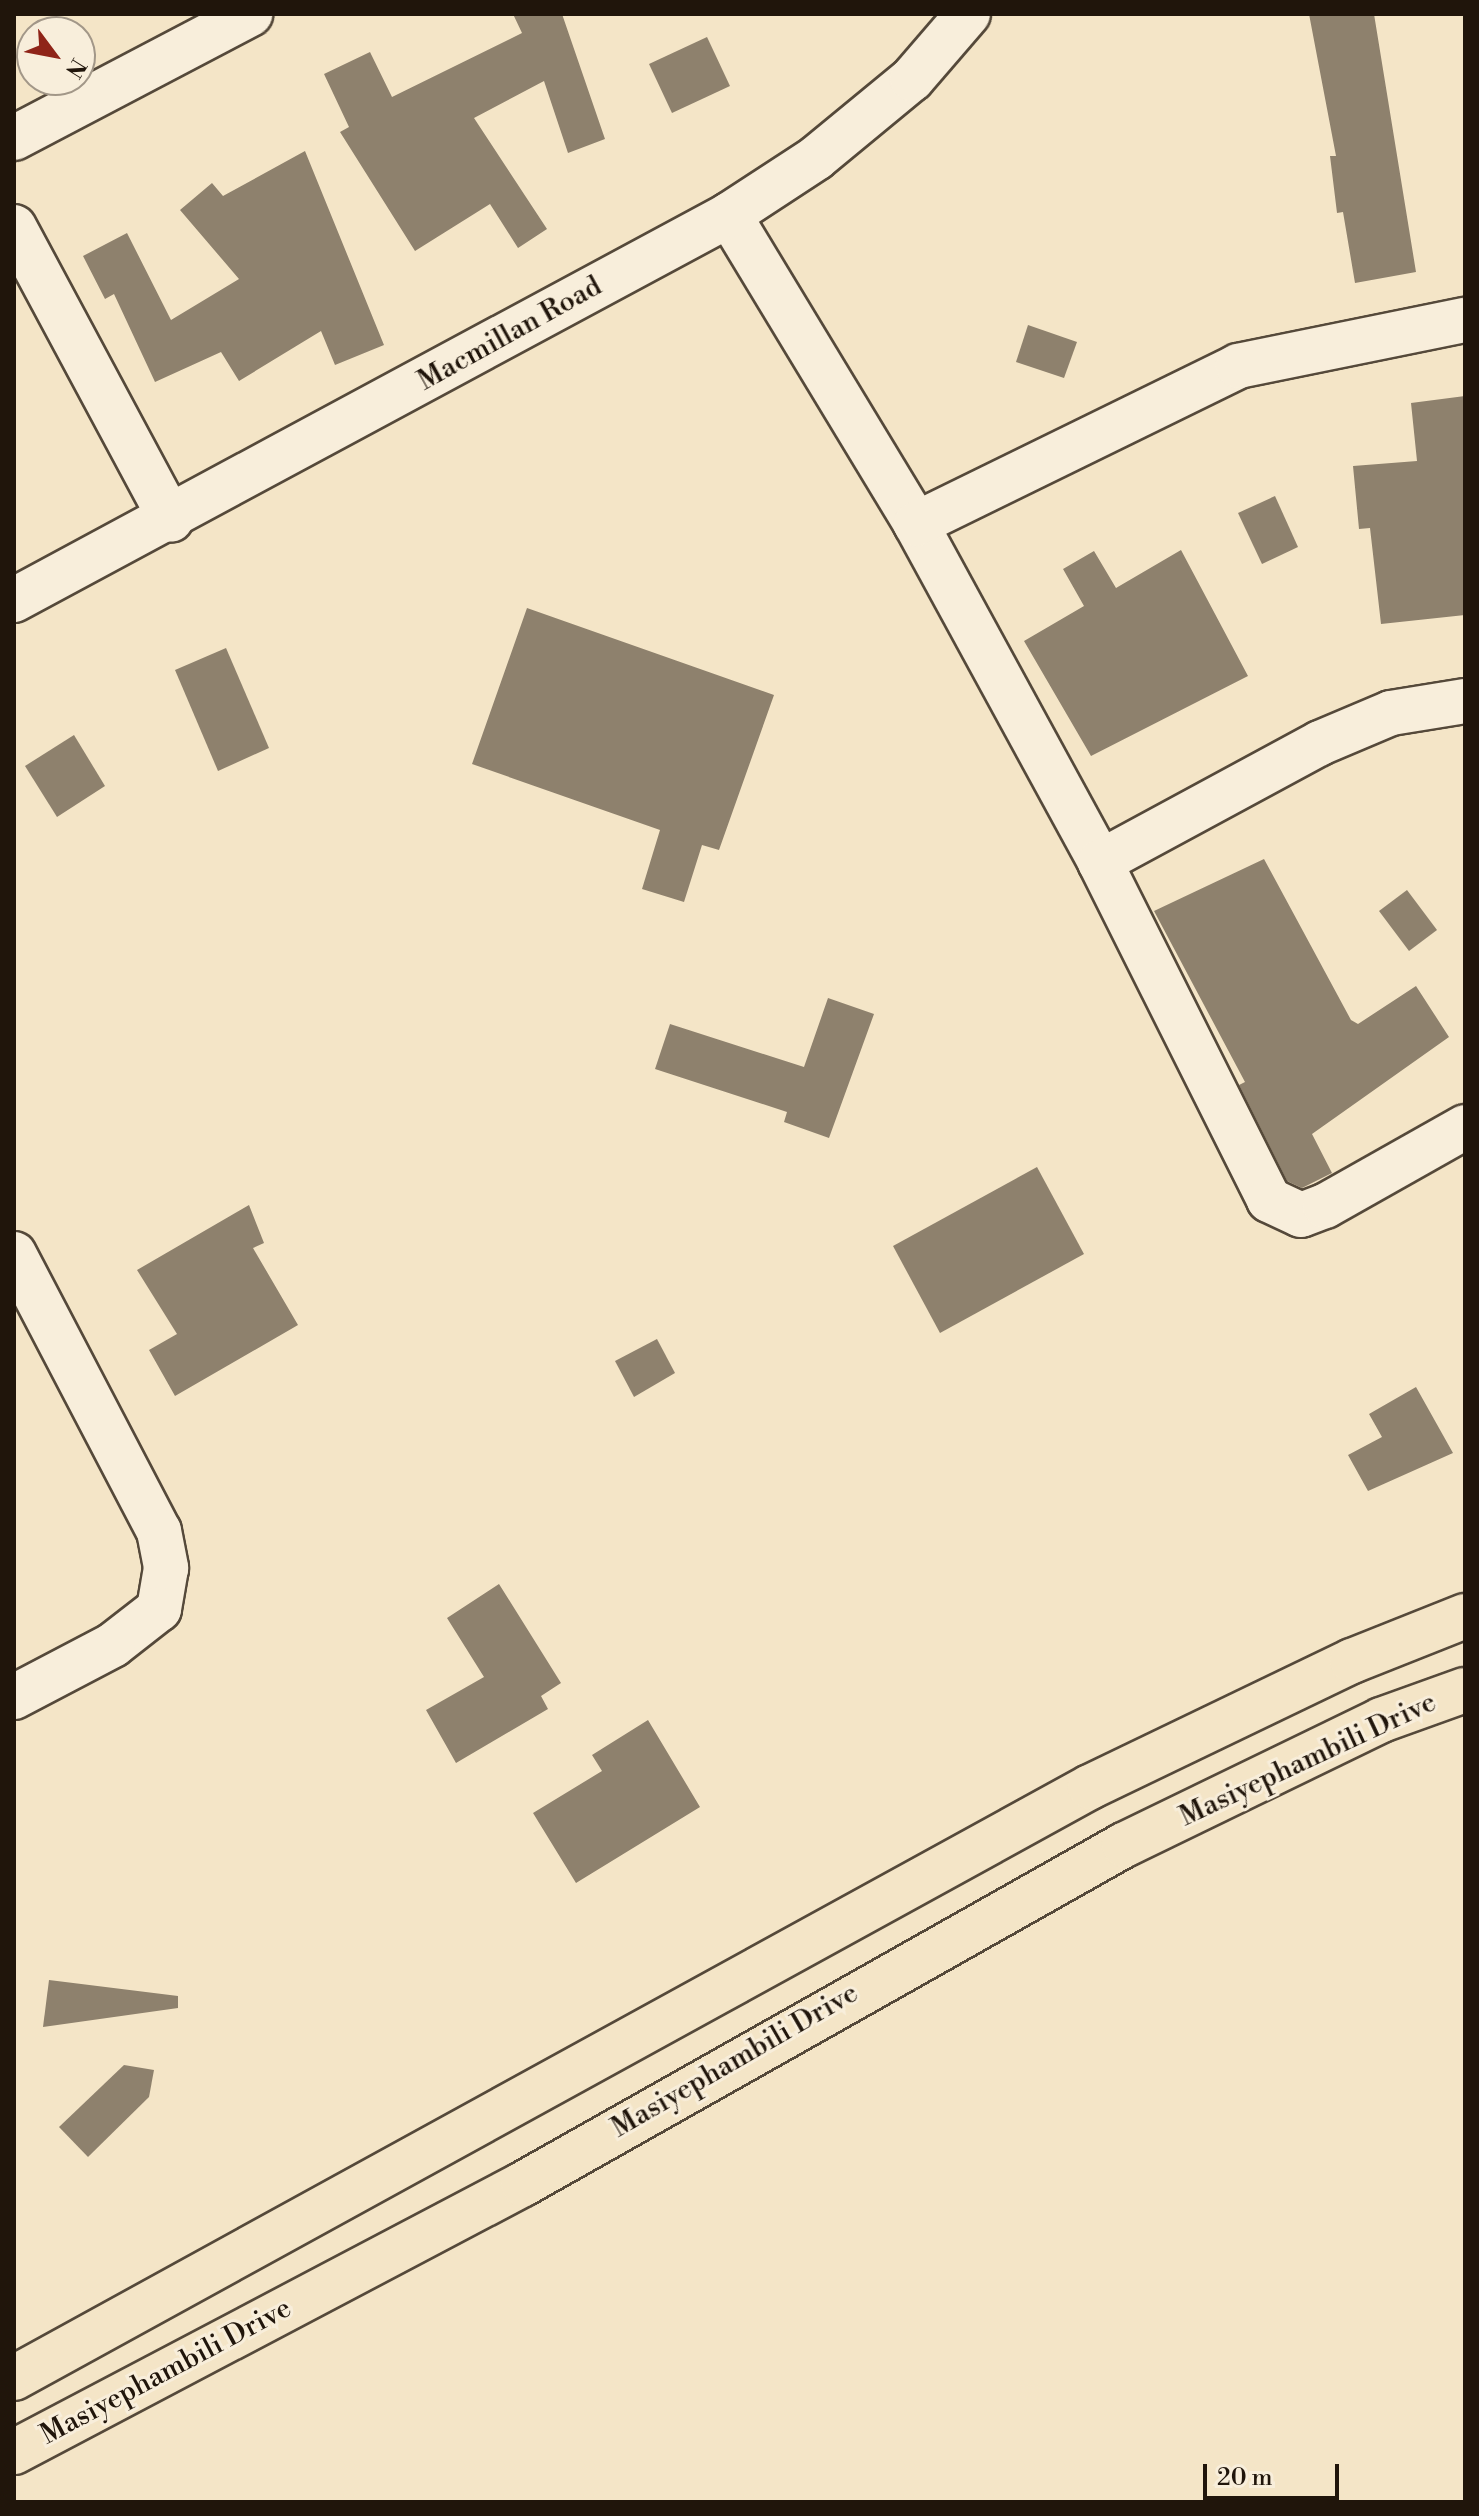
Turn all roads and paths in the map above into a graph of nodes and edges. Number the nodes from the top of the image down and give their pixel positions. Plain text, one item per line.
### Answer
1 (250, 14) edge
2 (968, 14) edge
3 (14, 138) edge
4 (729, 215) junction
5 (14, 227) edge
6 (1465, 320) edge
7 (171, 520) junction
8 (916, 524) junction
9 (14, 600) edge
10 (1465, 701) edge
11 (1100, 862) junction
12 (1465, 1127) edge
13 (14, 1254) edge
14 (1465, 1616) edge
15 (1465, 1690) edge
16 (14, 1697) edge
17 (14, 2378) edge
18 (14, 2452) edge

1 - 3 street
2 - 4 street, Macmillan Road
4 - 7 street, Macmillan Road
4 - 8 street
5 - 7 street
6 - 8 street
7 - 9 street, Macmillan Road
8 - 11 street
10 - 11 street
11 - 12 street
13 - 16 street
14 - 17 main road
15 - 18 main road, Masiyephambili Drive

